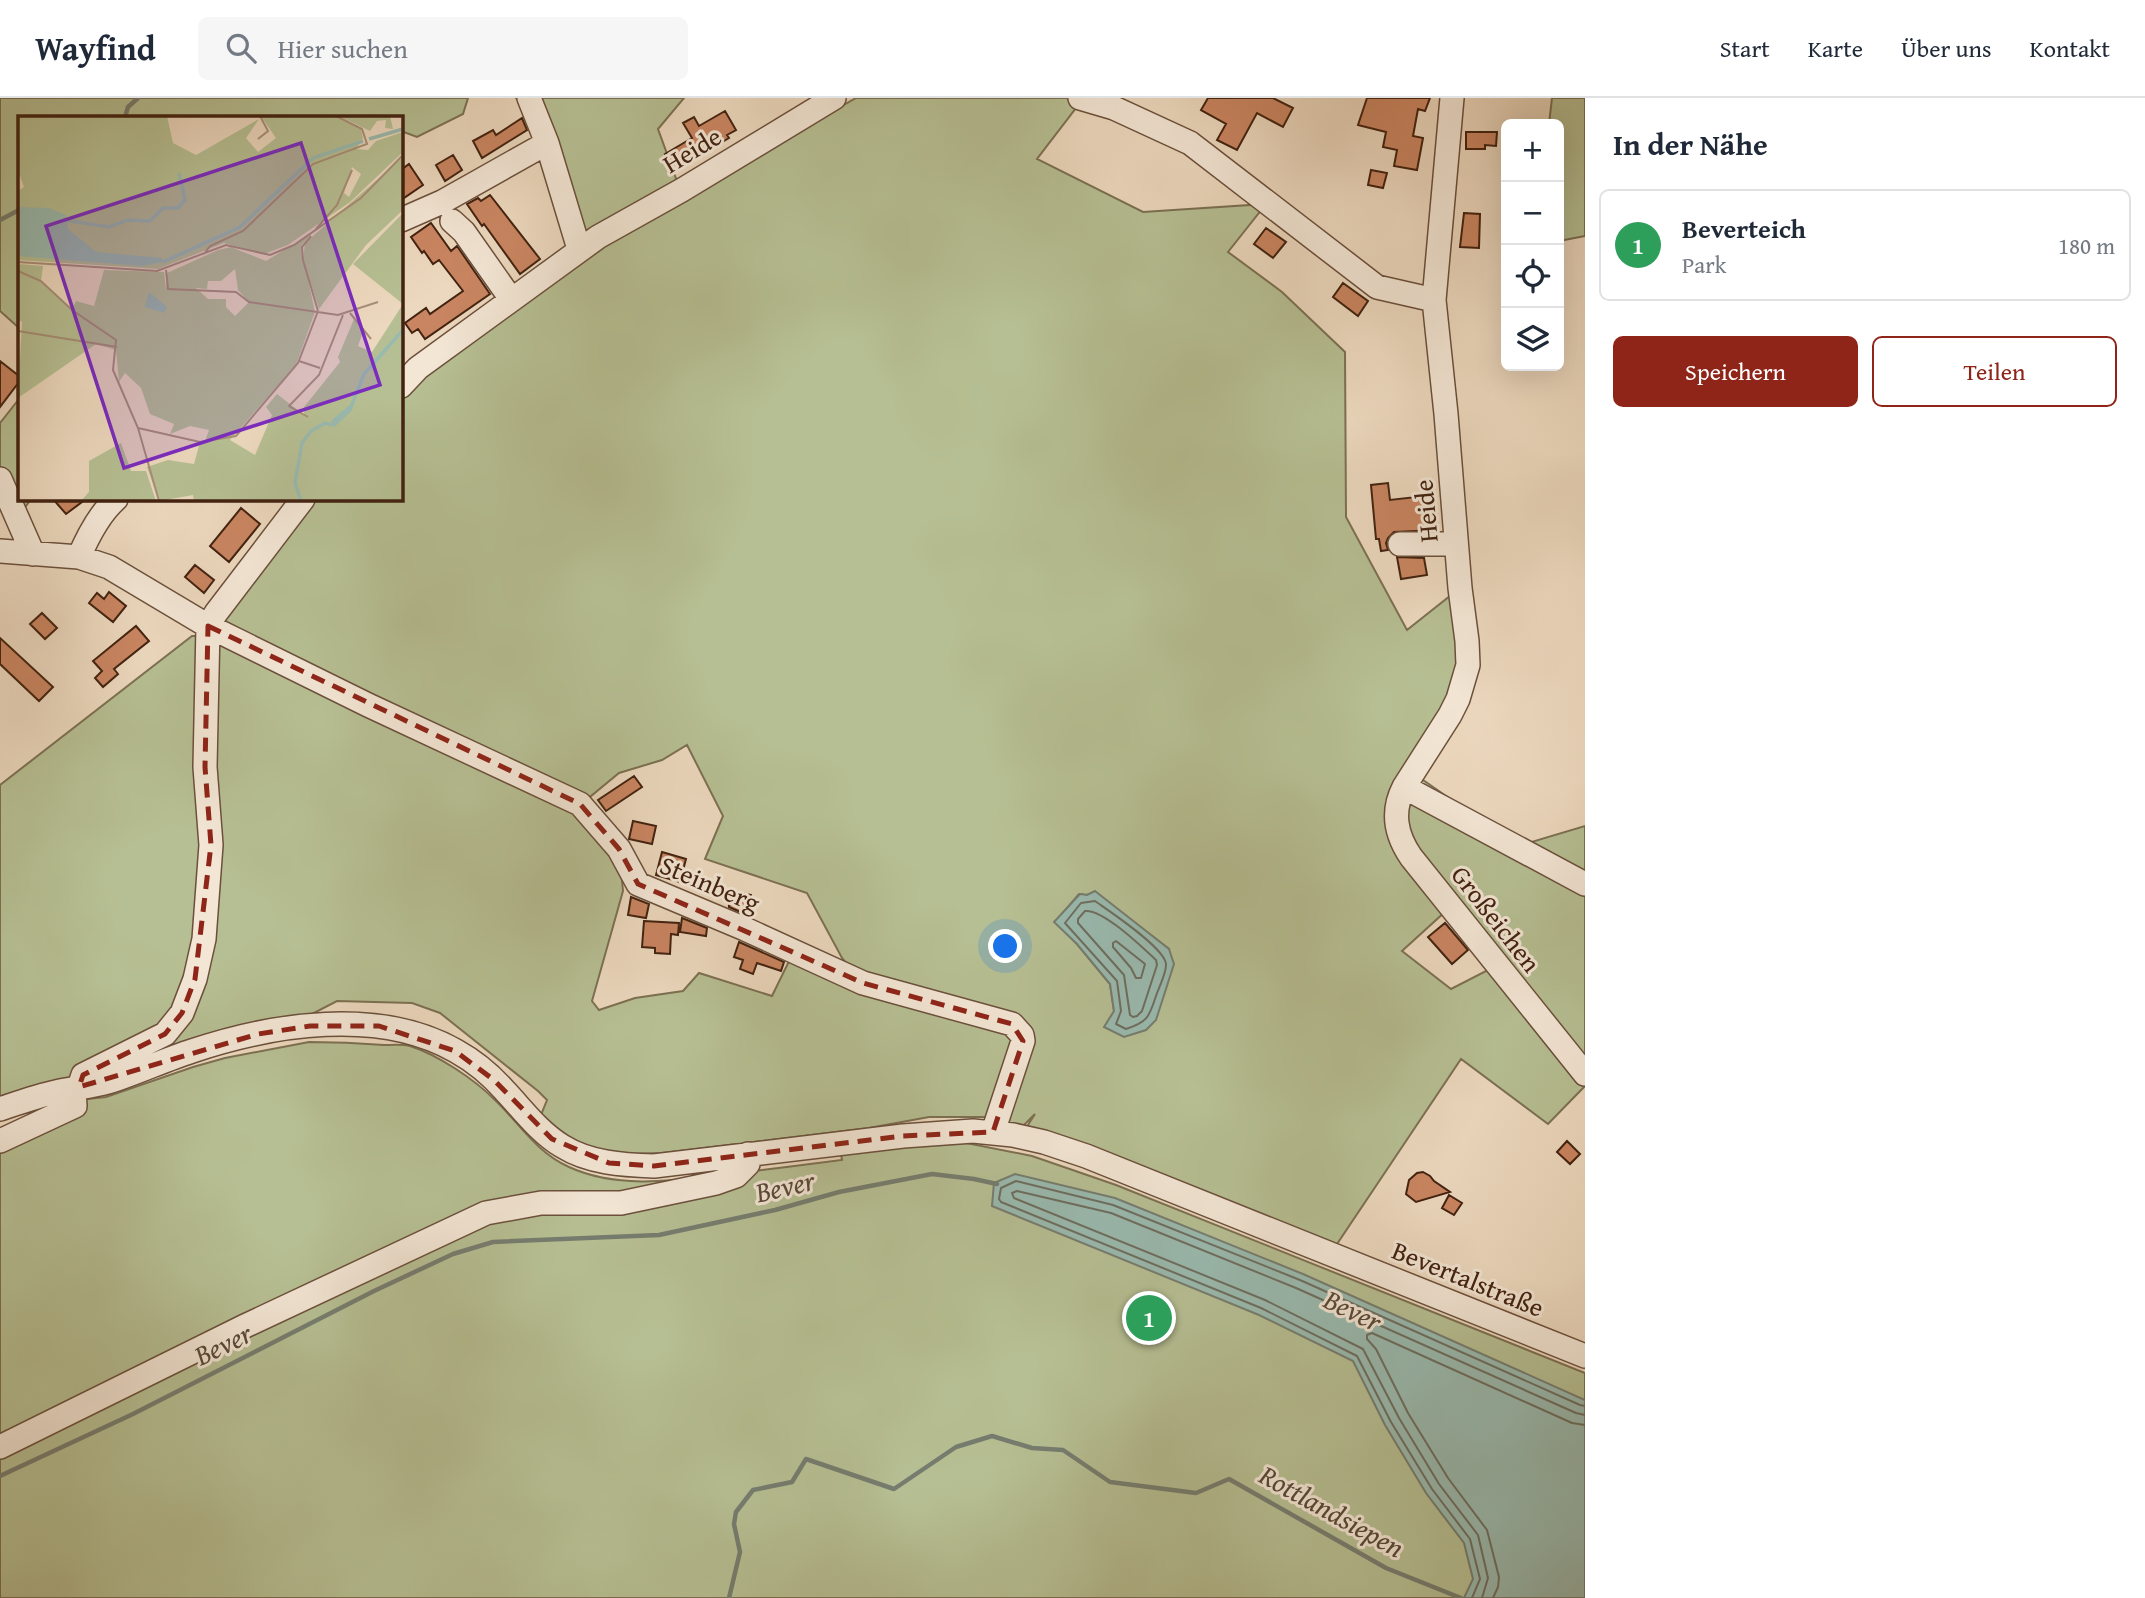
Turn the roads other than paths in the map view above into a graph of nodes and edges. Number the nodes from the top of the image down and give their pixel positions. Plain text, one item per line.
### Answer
1 (529, 98) edge
2 (834, 98) edge
3 (1080, 98) edge
4 (1452, 98) edge
5 (547, 143) junction
6 (402, 220) edge
7 (452, 221) dead end
8 (579, 249) junction
9 (510, 299) junction
10 (1434, 300) junction
11 (403, 378) edge
12 (0, 479) edge
13 (115, 500) edge
14 (302, 500) edge
15 (1400, 544) dead end
16 (1456, 544) junction
17 (0, 551) edge
18 (33, 554) junction
19 (79, 557) junction
20 (208, 626) junction
21 (1450, 715) joint
22 (1404, 787) junction
23 (1585, 884) edge
24 (1585, 1074) edge
25 (77, 1088) junction
26 (0, 1109) edge
27 (993, 1132) junction
28 (0, 1141) edge
29 (748, 1154) junction
30 (1585, 1356) edge
31 (0, 1447) edge

1 - 5 street
2 - 8 street, Heide
3 - 10 street
4 - 10 street, Heide
5 - 6 street
5 - 8 street
7 - 9 street
8 - 9 street, Heide
9 - 11 street, Heide
10 - 16 street, Heide
12 - 18 street
13 - 19 street
14 - 20 street
15 - 16 street
16 - 21 street, Heide
17 - 18 street
18 - 19 street
19 - 20 street
20 - 25 street
20 - 27 street, Steinberg
21 - 22 street, Großeichen
22 - 23 street, Großeichen
22 - 24 street, Großeichen
25 - 26 street, Bevertalstraße
25 - 28 street
25 - 29 street, Bevertalstraße
27 - 29 street, Bevertalstraße
27 - 30 street, Bevertalstraße
29 - 31 street

